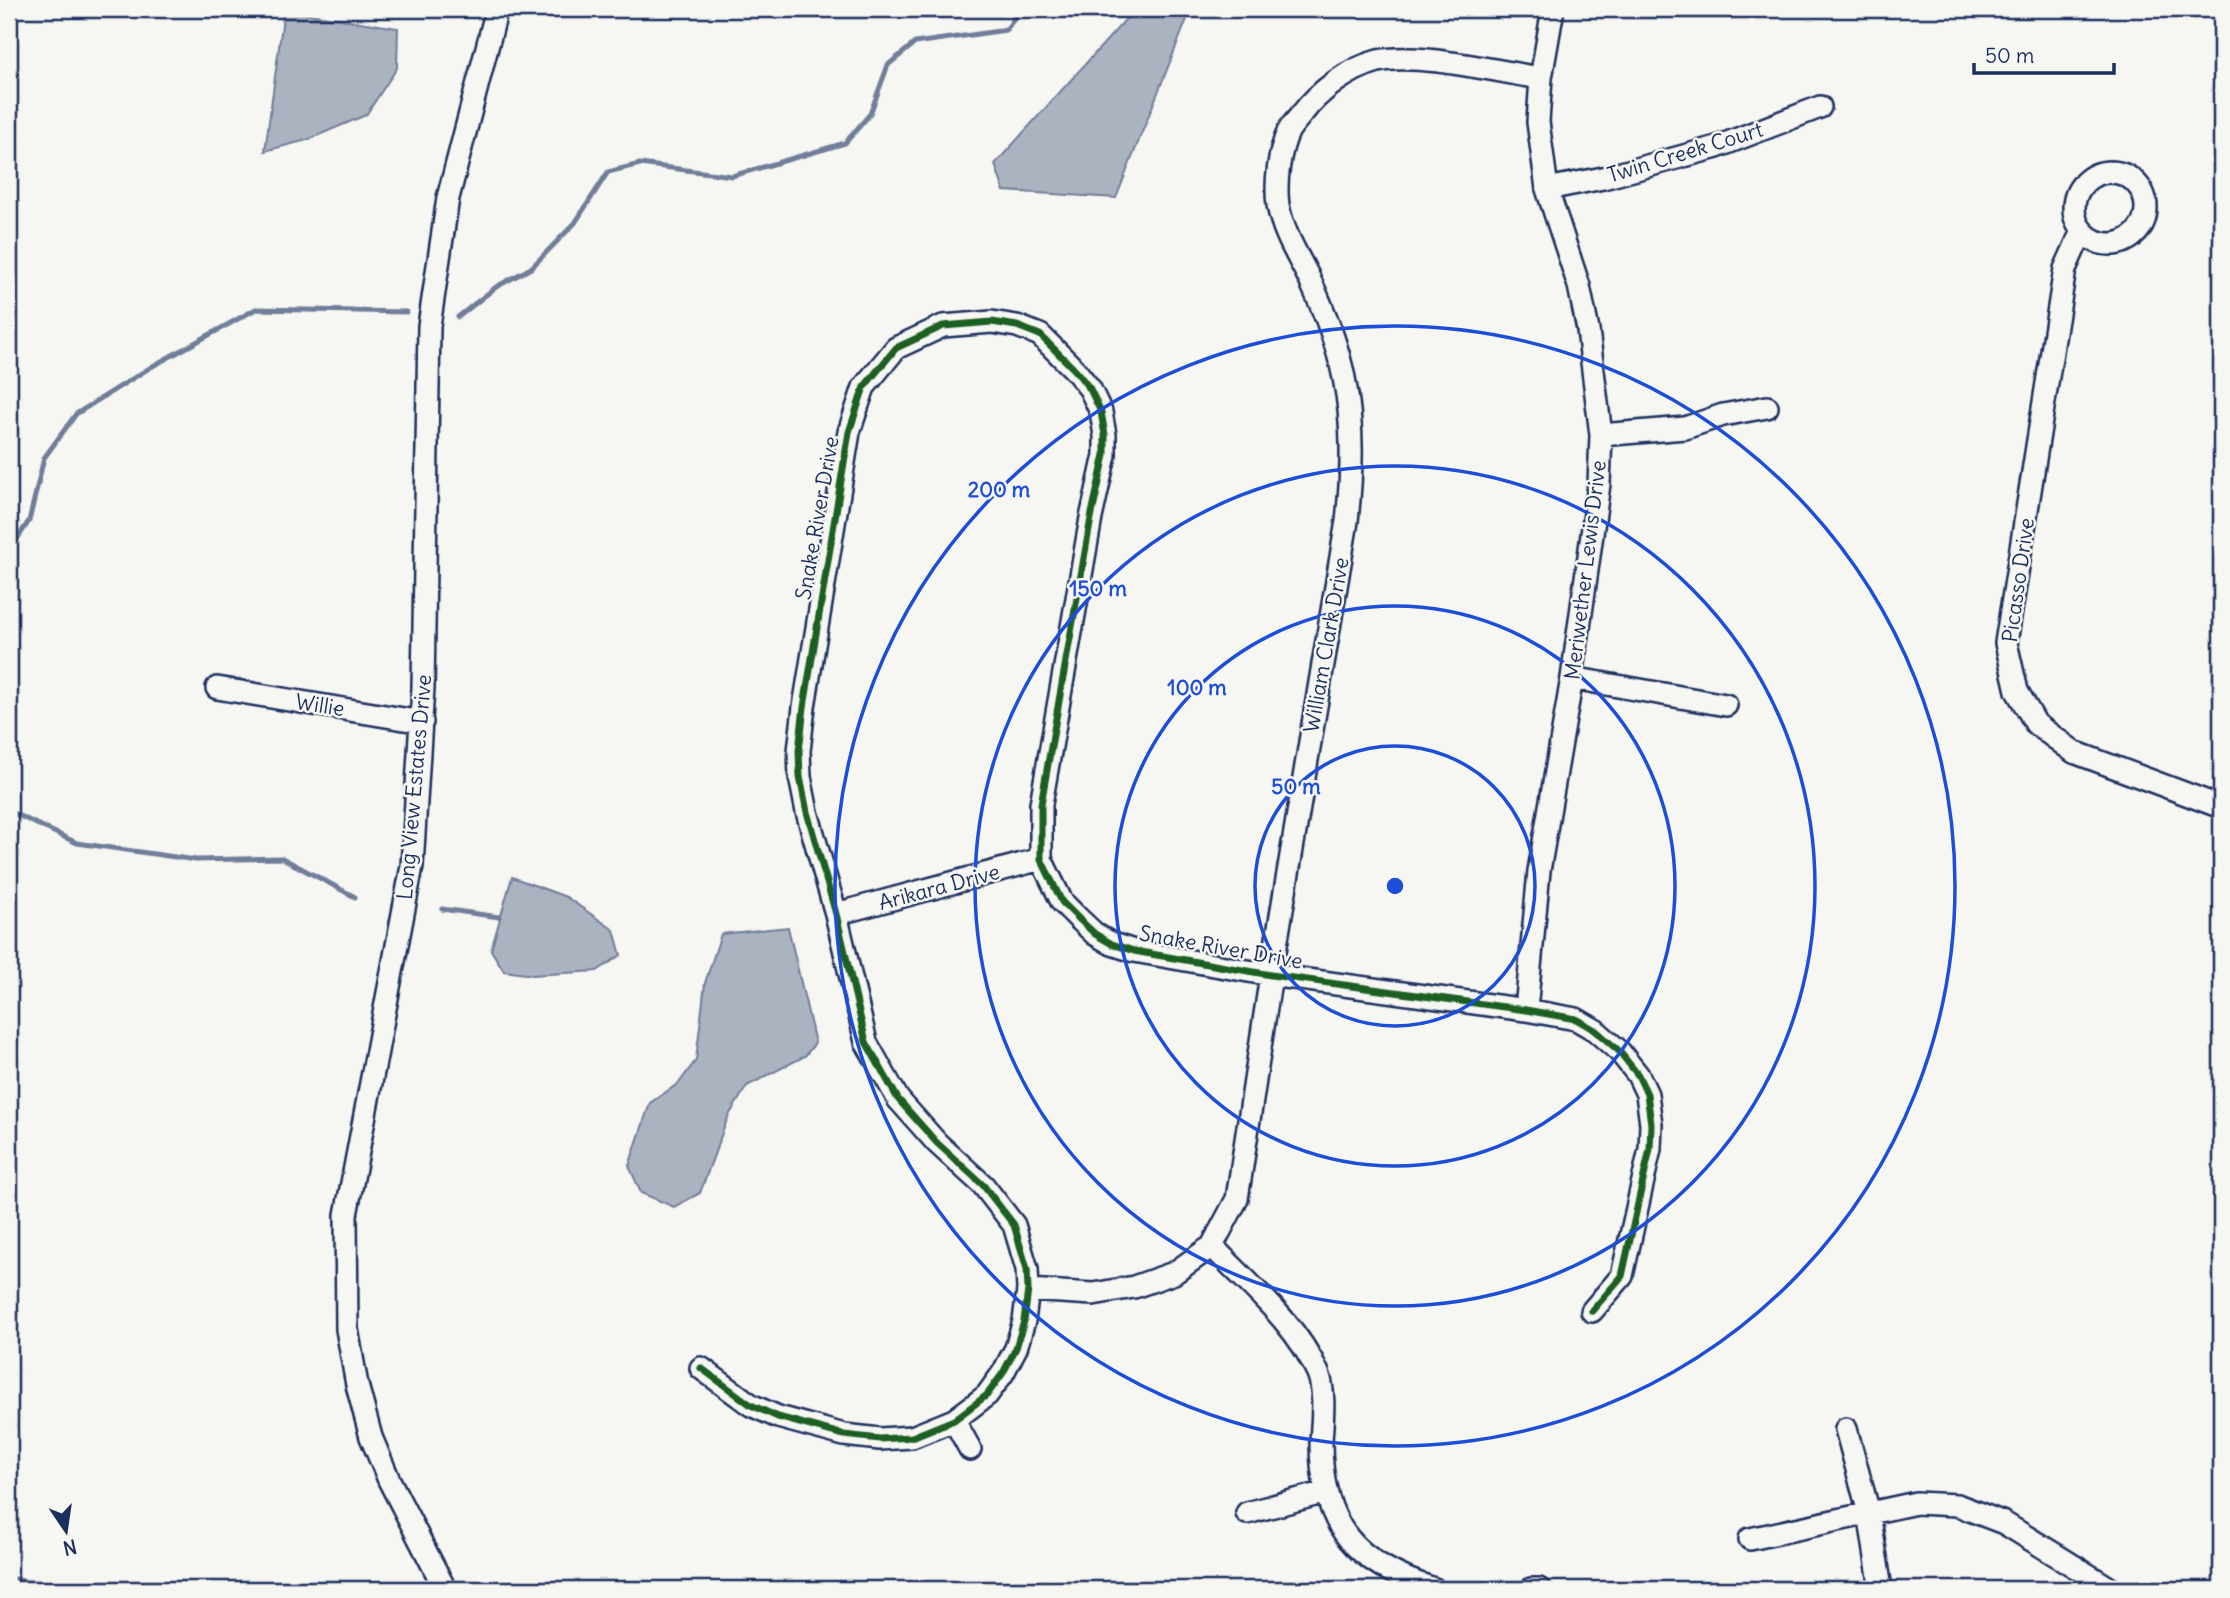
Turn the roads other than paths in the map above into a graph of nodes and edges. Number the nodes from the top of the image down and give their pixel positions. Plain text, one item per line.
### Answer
1 (497, 9) edge
2 (1553, 9) edge
3 (1541, 78) junction
4 (1820, 107) dead end
5 (1547, 189) junction
6 (2082, 231) dead end
7 (1768, 407) dead end
8 (1601, 435) junction
9 (1572, 678) junction
10 (217, 688) dead end
11 (1726, 705) dead end
12 (422, 722) junction
13 (2221, 807) edge
14 (1041, 859) junction
15 (836, 915) junction
16 (1271, 975) junction
17 (1525, 1010) junction
18 (1212, 1245) junction
19 (1028, 1290) junction
20 (1592, 1311) dead end
21 (701, 1368) dead end
22 (954, 1420) junction
23 (1846, 1429) dead end
24 (970, 1449) dead end
25 (1326, 1492) junction
26 (1247, 1513) dead end
27 (1868, 1513) junction
28 (1750, 1539) dead end
29 (1539, 1588) edge
30 (445, 1589) edge
31 (1434, 1589) edge
32 (1531, 1589) edge
33 (1881, 1589) edge
34 (2111, 1589) edge

1 - 12 street, Long View Estates Drive
2 - 3 street, Meriwether Lewis Drive
3 - 5 street, Meriwether Lewis Drive
3 - 16 street, William Clark Drive
4 - 5 street, Twin Creek Court
5 - 8 street, Meriwether Lewis Drive
6 - 13 street, Picasso Drive
7 - 8 street
8 - 9 street, Meriwether Lewis Drive
9 - 11 street
9 - 17 street, Meriwether Lewis Drive
10 - 12 street, Willie
12 - 30 street, Long View Estates Drive
14 - 15 street, Arikara Drive
14 - 15 street, Snake River Drive
14 - 16 street, Snake River Drive
15 - 19 street, Snake River Drive
16 - 17 street, Snake River Drive
16 - 18 street, William Clark Drive
17 - 20 street, Snake River Drive
18 - 19 street, William Clark Drive
18 - 25 street
19 - 22 street, Snake River Drive
21 - 22 street, Snake River Drive
22 - 24 street
23 - 27 street
25 - 26 street
25 - 31 street
27 - 28 street
27 - 33 street
27 - 34 street
29 - 32 street

